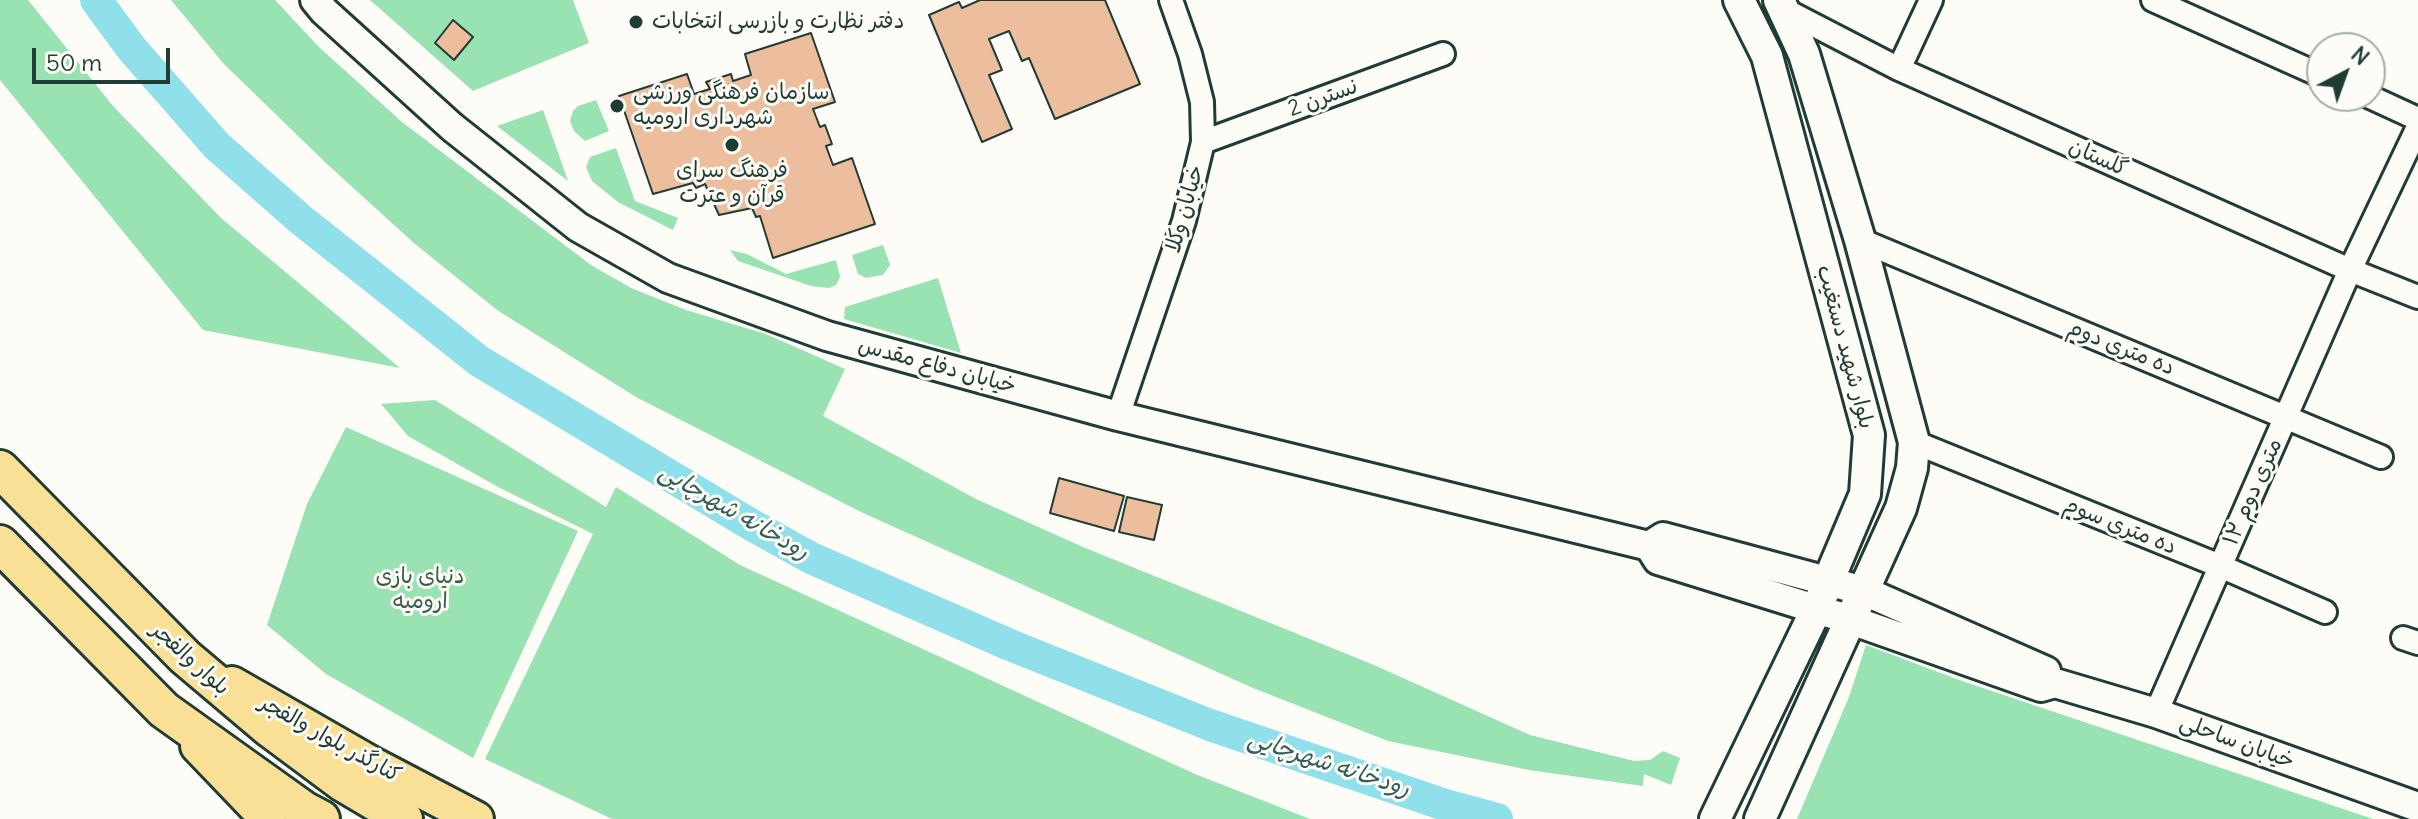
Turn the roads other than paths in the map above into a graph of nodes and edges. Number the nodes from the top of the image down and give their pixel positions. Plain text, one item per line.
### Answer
1 (315, 0) edge
2 (1171, 0) edge
3 (1739, 0) edge
4 (1931, 0) edge
5 (2153, 0) edge
6 (1781, 4) edge
7 (1443, 54) dead end
8 (1899, 69) junction
9 (2306, 69) edge
10 (2386, 104) edge
11 (2418, 119) edge
12 (2418, 127) edge
13 (1203, 142) junction
14 (1860, 240) junction
15 (2350, 270) junction
16 (2418, 297) edge
17 (1118, 416) junction
18 (2286, 416) junction
19 (1914, 442) junction
20 (2381, 457) dead end
21 (0, 469) edge
22 (0, 544) edge
23 (1649, 546) junction
24 (2220, 566) junction
25 (1828, 580) junction
26 (1864, 591) junction
27 (1816, 610) junction
28 (2325, 612) dead end
29 (1851, 620) junction
30 (185, 657) junction
31 (2055, 683) junction
32 (164, 710) junction
33 (2156, 713) junction
34 (2418, 807) edge
35 (268, 819) edge
36 (321, 819) edge
37 (404, 819) edge
38 (476, 819) edge
39 (1715, 819) edge
40 (1760, 819) edge

1 - 17 street, خیابان دفاع مقدس
2 - 13 street, خیابان وکلا
3 - 25 main road, بلوار شهید دستغیب
4 - 8 street
5 - 9 street
6 - 8 street, گلستان
6 - 14 main road, بلوار شهید دستغیب
7 - 13 street, نسترن 2
8 - 15 street, گلستان
10 - 11 street
12 - 15 street, ۱۲ متری دوم
13 - 17 street, خیابان وکلا
14 - 18 street, ده متری دوم
14 - 19 main road, بلوار شهید دستغیب
15 - 16 street, گلستان
15 - 18 street, ۱۲ متری دوم
17 - 23 street, خیابان دفاع مقدس
18 - 20 street, ده متری دوم
18 - 24 street, ۱۲ متری دوم
19 - 24 street, ده متری سوم
19 - 26 main road, بلوار شهید دستغیب
21 - 30 highway, بلوار والفجر
22 - 32 highway
23 - 25 street, خیابان دفاع مقدس
23 - 27 street, خیابان دفاع مقدس
24 - 28 street, ده متری سوم
24 - 33 street, ۱۲ متری دوم
25 - 26 street, خیابان ساحلی
25 - 27 main road, بلوار شهید دستغیب
26 - 29 main road, بلوار شهید دستغیب
26 - 31 street, خیابان ساحلی
27 - 29 street, خیابان ساحلی
27 - 39 main road, بلوار شهید دستغیب
29 - 31 street, خیابان ساحلی
29 - 40 main road, بلوار شهید دستغیب
30 - 37 highway, بلوار والفجر
30 - 38 main road, کنارگذر بلوار والفجر
31 - 33 street, خیابان ساحلی
32 - 35 main road
32 - 36 highway
33 - 34 street, خیابان ساحلی

